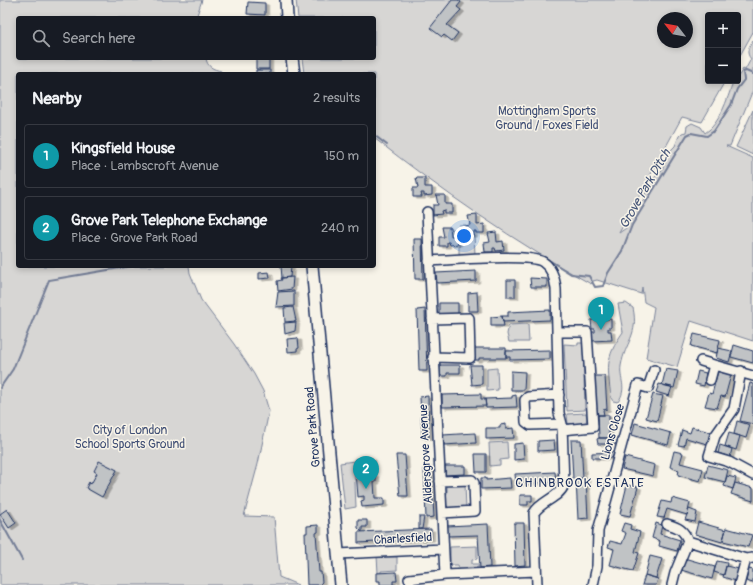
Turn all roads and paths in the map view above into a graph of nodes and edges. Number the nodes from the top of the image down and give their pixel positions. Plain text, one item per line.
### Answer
1 (286, 0) edge
2 (288, 16) edge
3 (292, 60) edge
4 (294, 72) edge
5 (427, 212) dead end
6 (430, 261) junction
7 (312, 268) edge
8 (432, 319) junction
9 (557, 332) junction
10 (433, 357) junction
11 (701, 361) dead end
12 (714, 365) junction
13 (654, 370) dead end
14 (741, 371) junction
15 (753, 376) edge
16 (710, 380) dead end
17 (559, 395) junction
18 (562, 427) junction
19 (753, 475) edge
20 (440, 481) junction
21 (442, 513) junction
22 (666, 524) dead end
23 (688, 541) junction
24 (443, 549) junction
25 (338, 554) junction
26 (749, 559) edge
27 (536, 571) junction
28 (445, 575) junction
29 (409, 579) dead end
30 (341, 585) edge
31 (537, 585) edge
32 (593, 585) edge
33 (672, 585) edge
34 (739, 585) edge

1 - 2 main road
3 - 4 main road
5 - 6 street, Aldersgrove Avenue
6 - 8 street, Aldersgrove Avenue
6 - 9 street
7 - 25 main road, Grove Park Road
8 - 10 street, Aldersgrove Avenue
8 - 10 street
9 - 17 street
9 - 18 street
10 - 20 street, Aldersgrove Avenue
11 - 12 street
12 - 14 street
12 - 16 street
13 - 32 street, Lions Close
14 - 15 street
14 - 19 street
17 - 18 street
17 - 18 street
18 - 27 street
20 - 21 street, Aldersgrove Avenue
20 - 21 street
21 - 24 street, Aldersgrove Avenue
22 - 23 street
23 - 26 street
23 - 33 street
24 - 25 street, Charlesfield
24 - 28 street, Charlesfield
25 - 30 main road, Grove Park Road
26 - 34 street
27 - 28 street
27 - 31 street
28 - 29 street

